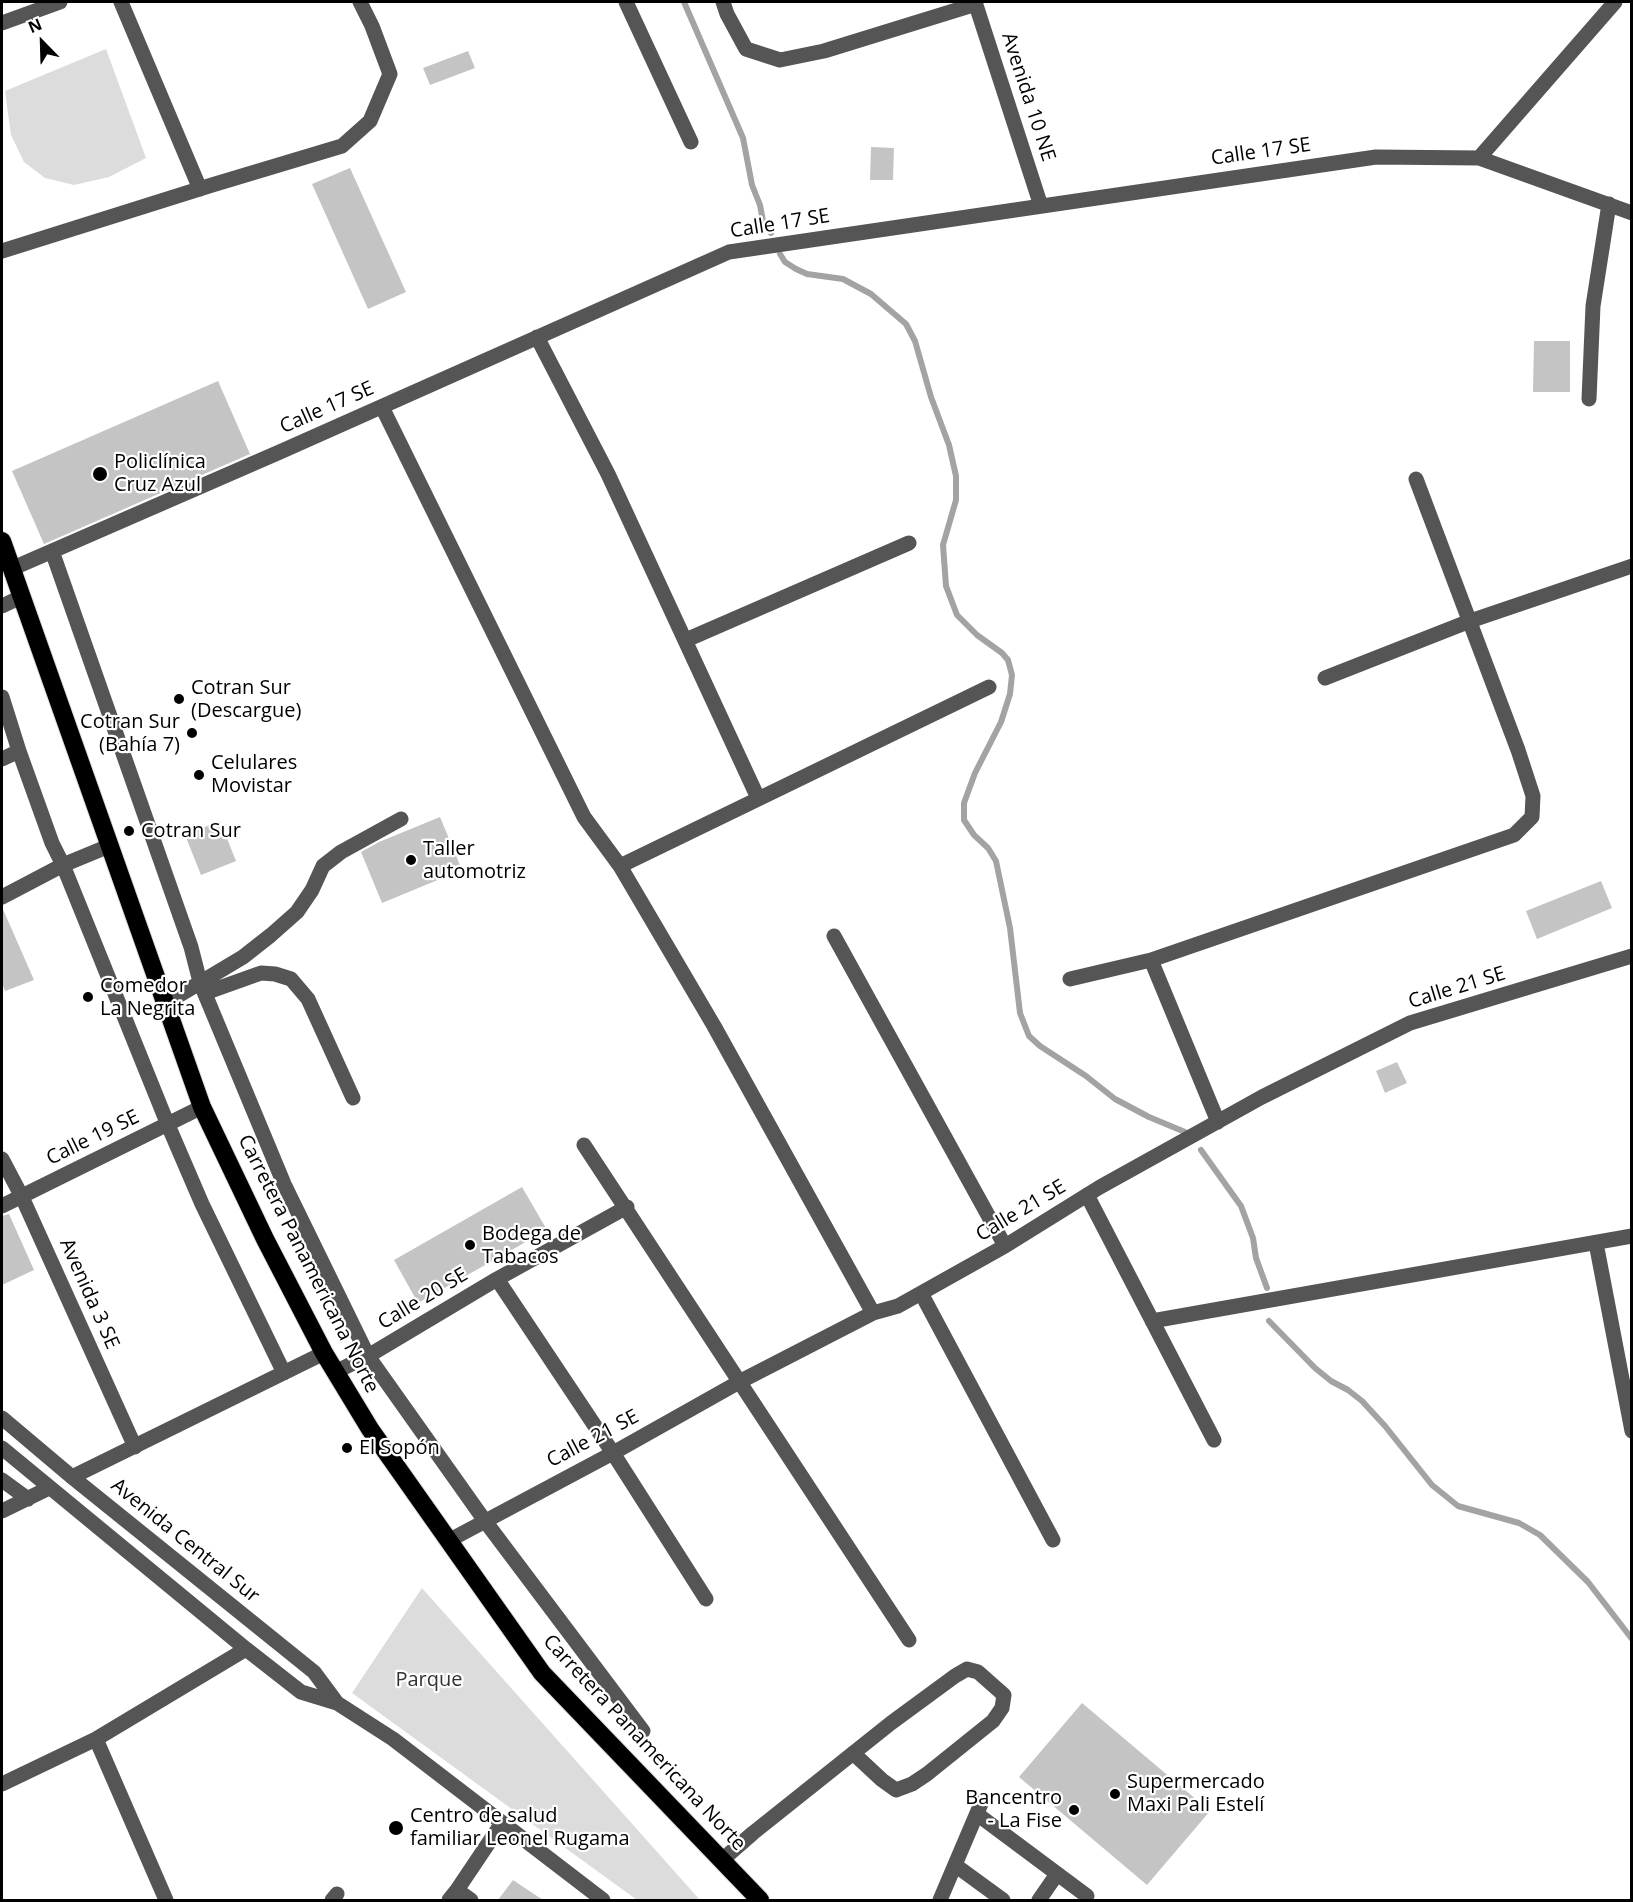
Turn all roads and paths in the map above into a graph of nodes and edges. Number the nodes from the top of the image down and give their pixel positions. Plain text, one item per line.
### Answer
1 (60, 2) edge
2 (121, 2) edge
3 (360, 2) edge
4 (626, 2) edge
5 (723, 2) edge
6 (1615, 2) edge
7 (975, 3) edge
8 (2, 23) edge
9 (690, 142) dead end
10 (1479, 158) junction
11 (200, 189) junction
12 (1609, 204) junction
13 (1041, 206) junction
14 (1632, 213) edge
15 (2, 251) edge
16 (537, 337) junction
17 (1588, 399) dead end
18 (382, 407) junction
19 (1416, 479) dead end
20 (2, 541) edge
21 (909, 543) dead end
22 (52, 551) junction
23 (1632, 566) edge
24 (11, 569) junction
25 (21, 597) junction
26 (2, 606) edge
27 (1470, 621) junction
28 (686, 640) junction
29 (1325, 678) dead end
30 (989, 687) dead end
31 (2, 697) edge
32 (19, 751) junction
33 (2, 759) edge
34 (758, 798) junction
35 (401, 819) dead end
36 (109, 846) junction
37 (63, 865) junction
38 (620, 866) junction
39 (2, 897) edge
40 (834, 936) dead end
41 (1632, 956) edge
42 (1151, 960) junction
43 (1070, 979) dead end
44 (203, 987) junction
45 (166, 1003) junction
46 (353, 1098) dead end
47 (202, 1107) junction
48 (1218, 1122) junction
49 (168, 1125) junction
50 (584, 1145) dead end
51 (2, 1159) edge
52 (1087, 1195) junction
53 (22, 1197) junction
54 (2, 1206) edge
55 (627, 1207) junction
56 (1632, 1236) edge
57 (1596, 1244) junction
58 (1005, 1246) junction
59 (497, 1279) junction
60 (921, 1293) junction
61 (873, 1313) junction
62 (1152, 1321) junction
63 (324, 1353) junction
64 (368, 1356) junction
65 (335, 1372) junction
66 (284, 1373) junction
67 (741, 1381) junction
68 (2, 1418) edge
69 (1632, 1431) edge
70 (1214, 1440) dead end
71 (135, 1447) junction
72 (2, 1448) edge
73 (614, 1453) junction
74 (72, 1477) junction
75 (2, 1480) edge
76 (49, 1488) junction
77 (28, 1499) junction
78 (2, 1511) edge
79 (485, 1521) junction
80 (1053, 1540) dead end
81 (448, 1541) junction
82 (706, 1599) dead end
83 (909, 1640) dead end
84 (246, 1649) junction
85 (337, 1703) junction
86 (643, 1731) dead end
87 (96, 1738) junction
88 (853, 1754) junction
89 (2, 1784) edge
90 (502, 1822) junction
91 (722, 1860) junction
92 (956, 1865) junction
93 (1057, 1874) junction
94 (453, 1895) edge
95 (1086, 1896) dead end
96 (166, 1900) edge
97 (471, 1900) edge
98 (603, 1900) edge
99 (760, 1900) edge
100 (940, 1900) edge
101 (1003, 1900) edge
102 (1039, 1900) edge

1 - 8 street
2 - 11 street
3 - 11 street
4 - 9 street
5 - 7 street
6 - 10 street
7 - 13 street, Avenida 10 NE
10 - 12 street, Calle 17 SE
10 - 13 street, Calle 17 SE
11 - 15 street
12 - 14 street, Calle 17 SE
12 - 17 street
13 - 16 street, Calle 17 SE
16 - 18 street, Calle 17 SE
16 - 28 street
18 - 22 street, Calle 17 SE
18 - 38 street
19 - 27 street
20 - 24 highway, Carretera Panamericana Norte
21 - 28 street
22 - 24 street, Calle 17 SE
22 - 44 street
23 - 27 street
24 - 25 highway, Carretera Panamericana Norte
25 - 26 street
25 - 36 highway, Carretera Panamericana Norte
27 - 29 street
27 - 42 street
28 - 34 street
30 - 34 street
31 - 32 street
32 - 33 street
32 - 37 street
34 - 38 street
35 - 44 street
36 - 37 street
36 - 45 highway, Carretera Panamericana Norte
37 - 39 street
37 - 49 street
38 - 61 street
40 - 58 street
41 - 48 street, Calle 21 SE
42 - 43 street
42 - 48 street
44 - 45 street
44 - 46 street
44 - 64 street
45 - 47 highway, Carretera Panamericana Norte
47 - 49 street, Calle 19 SE
47 - 63 highway, Carretera Panamericana Norte
48 - 52 street, Calle 21 SE
49 - 53 street, Calle 19 SE
49 - 66 street
50 - 55 street
51 - 53 street, Avenida 3 SE
52 - 58 street, Calle 21 SE
52 - 62 street
53 - 54 street, Calle 19 SE
53 - 71 street, Avenida 3 SE
55 - 59 street, Calle 20 SE
55 - 67 street
56 - 57 street
57 - 62 street
57 - 69 street
58 - 60 street, Calle 21 SE
59 - 64 street, Calle 20 SE
59 - 73 street
60 - 61 street, Calle 21 SE
60 - 80 street
61 - 67 street, Calle 21 SE
62 - 70 street
63 - 65 highway, Carretera Panamericana Norte
63 - 66 street
64 - 65 street, Calle 20 SE
64 - 79 street
65 - 81 highway, Carretera Panamericana Norte
66 - 71 street
67 - 73 street, Calle 21 SE
67 - 83 street
68 - 74 street, Avenida Central Sur
71 - 74 street
72 - 76 street, Avenida Central Sur
73 - 79 street, Calle 21 SE
73 - 82 street
74 - 85 street, Avenida Central Sur
75 - 77 street
76 - 77 street
76 - 84 street, Avenida Central Sur
77 - 78 street
79 - 81 street, Calle 21 SE
79 - 86 street
81 - 91 highway, Carretera Panamericana Norte
84 - 85 street, Avenida Central Sur
84 - 87 street
85 - 90 street, Avenida Central Sur
87 - 89 street
87 - 96 street
88 - 88 street
88 - 91 street
90 - 94 street
90 - 98 street, Avenida Central Sur
91 - 99 highway, Carretera Panamericana Norte
92 - 93 street
92 - 100 street
92 - 101 street
93 - 95 street
93 - 102 street
94 - 97 street

